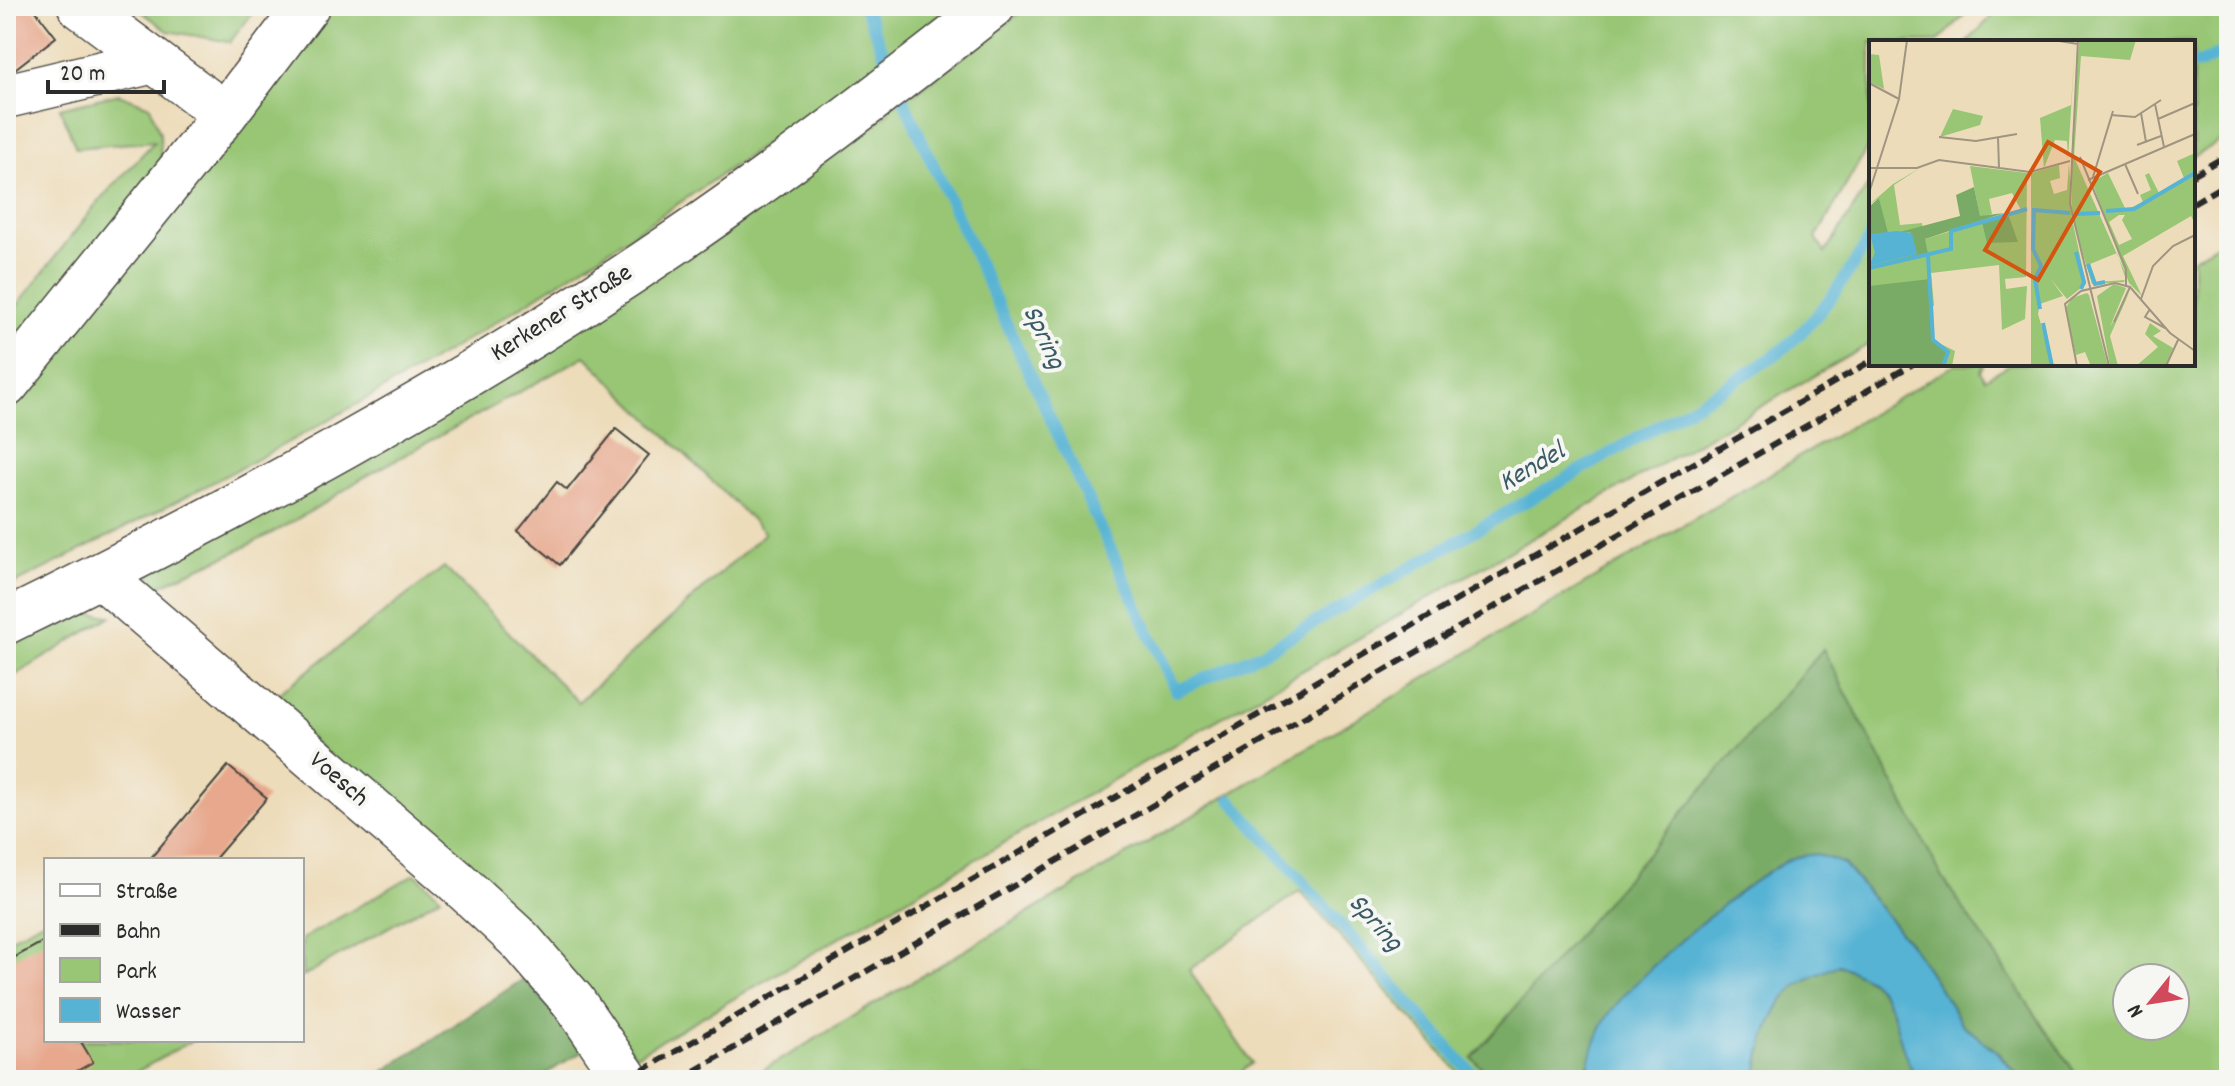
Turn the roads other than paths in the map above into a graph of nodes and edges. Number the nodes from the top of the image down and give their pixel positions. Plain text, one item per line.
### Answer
1 (80, 6) edge
2 (307, 6) edge
3 (993, 6) edge
4 (154, 61) junction
5 (6, 96) edge
6 (225, 114) junction
7 (6, 385) edge
8 (101, 576) junction
9 (6, 622) edge
10 (627, 1080) edge

1 - 4 street
2 - 6 street
3 - 8 street, Kerkener Straße
4 - 5 street
4 - 6 street
6 - 7 street
8 - 9 street
8 - 10 street, Voesch

